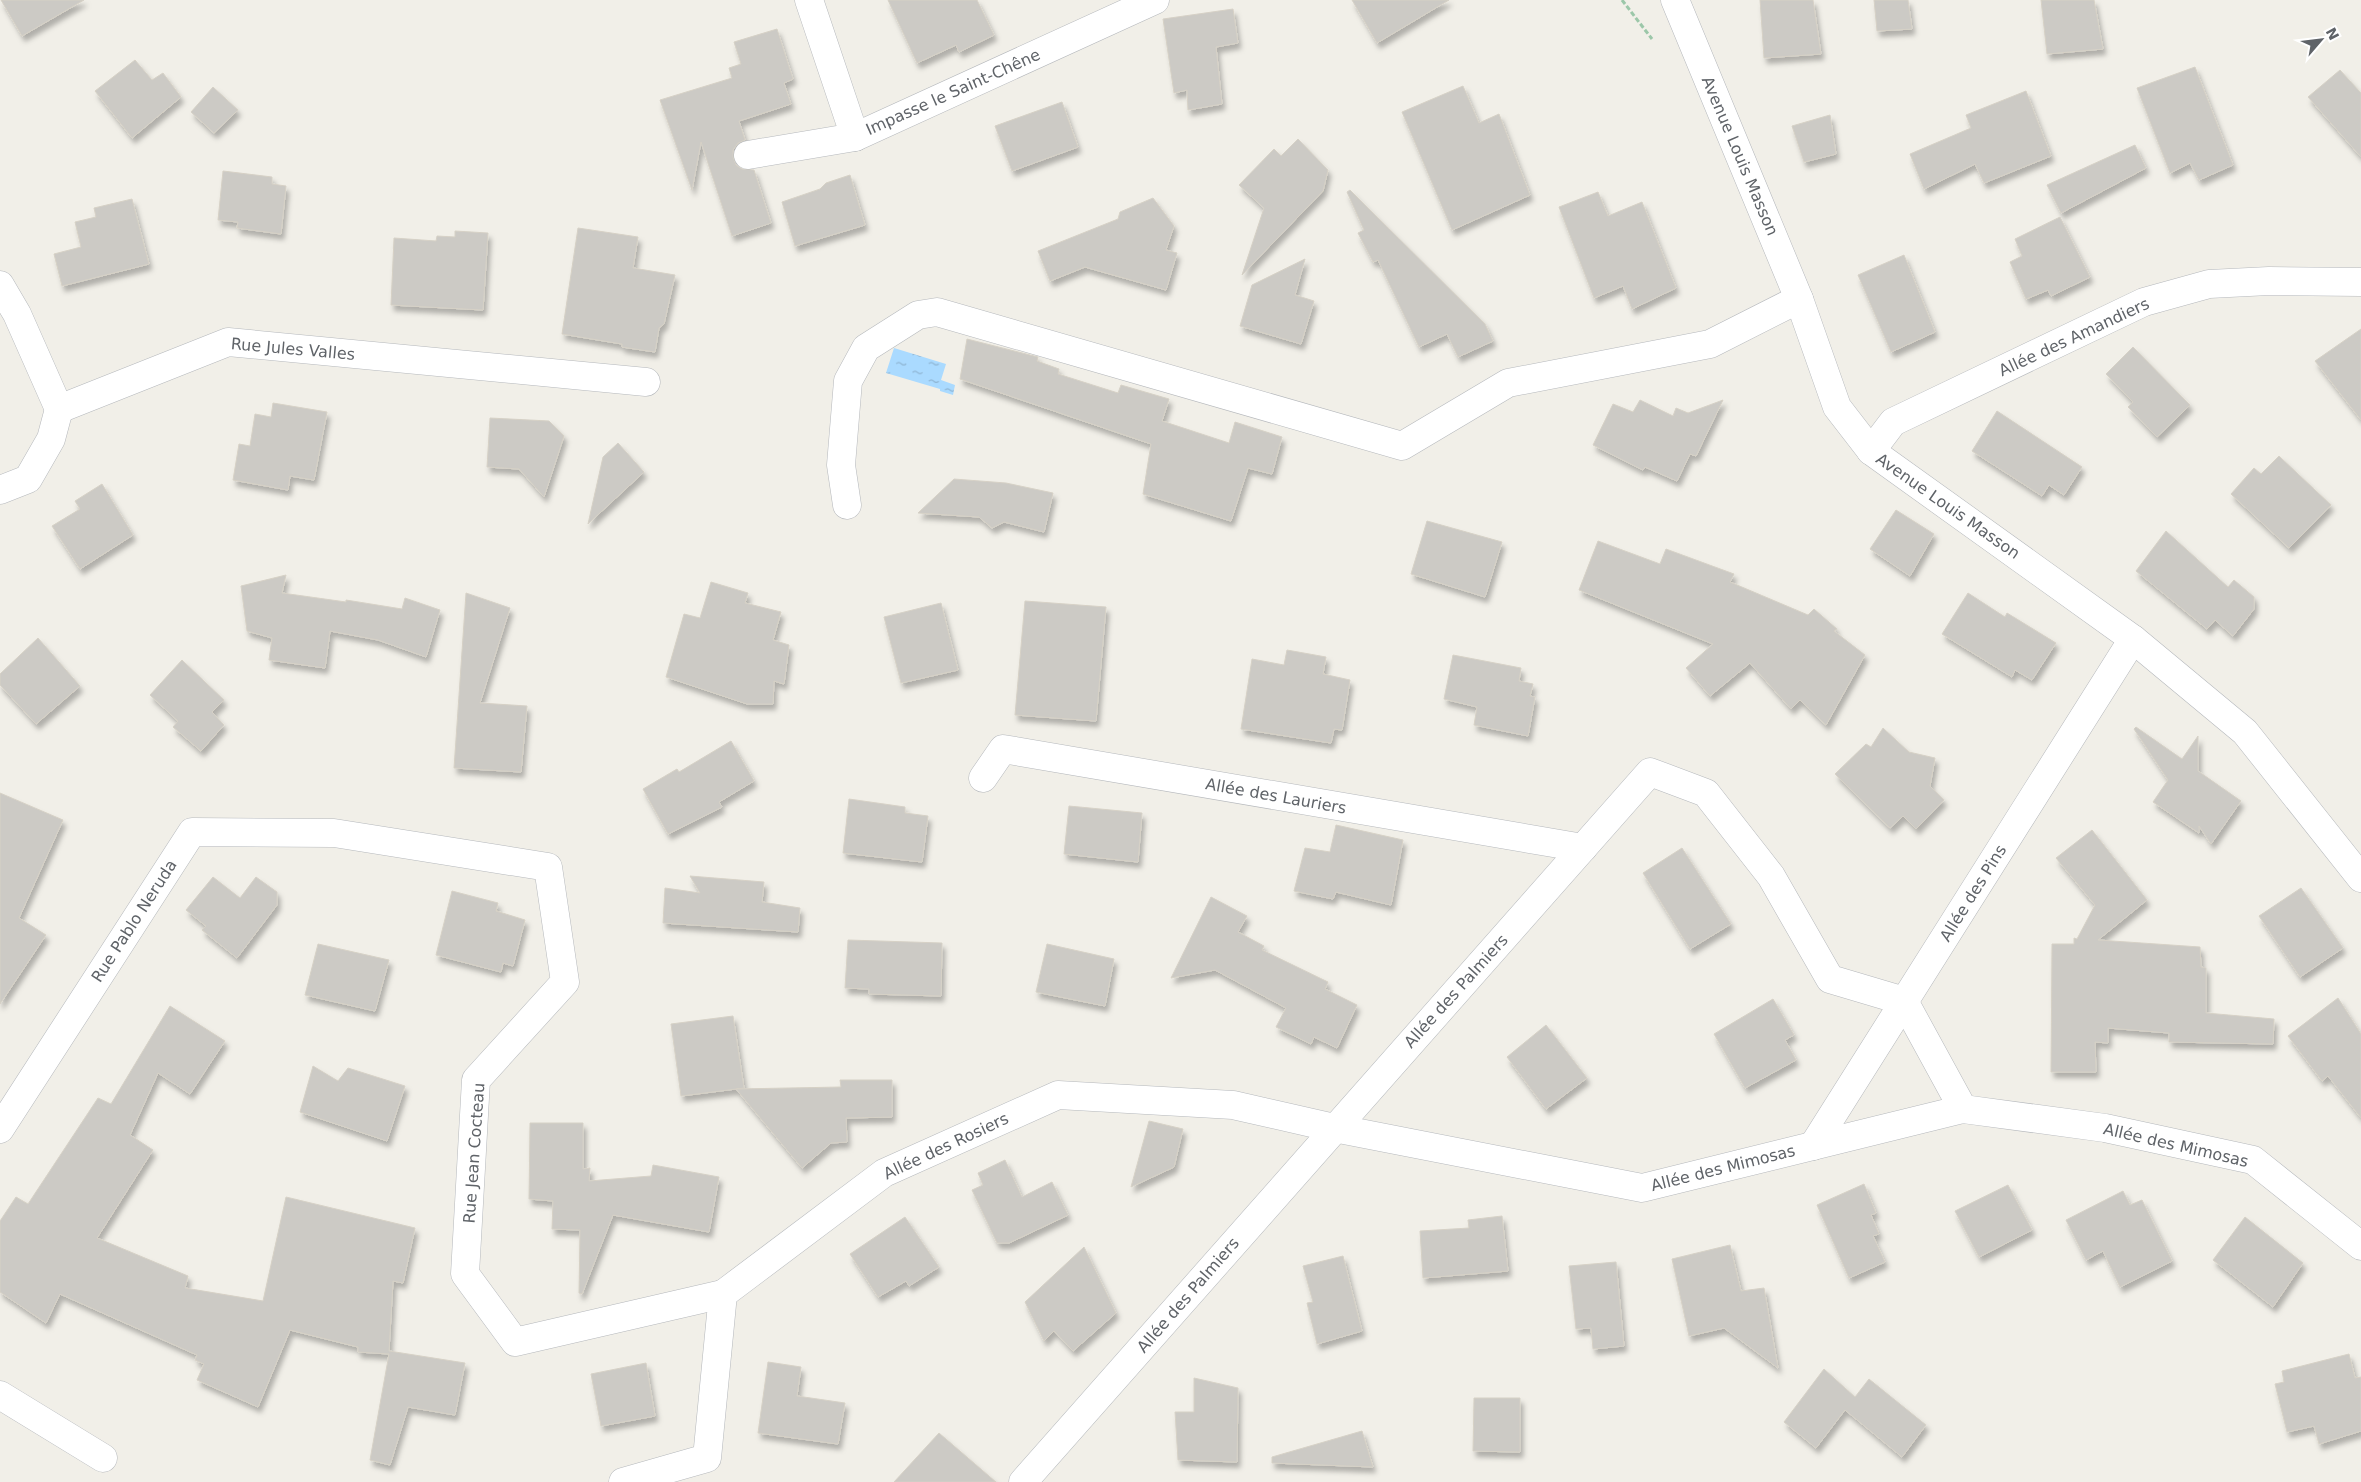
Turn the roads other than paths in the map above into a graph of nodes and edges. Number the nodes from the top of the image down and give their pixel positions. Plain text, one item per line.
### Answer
1 (809, 0) edge
2 (1155, 0) edge
3 (1675, 0) edge
4 (855, 137) junction
5 (748, 155) dead end
6 (2361, 282) edge
7 (0, 285) edge
8 (1799, 299) junction
9 (646, 382) dead end
10 (59, 409) junction
11 (1870, 451) junction
12 (0, 490) edge
13 (847, 505) dead end
14 (2133, 640) junction
15 (983, 778) dead end
16 (334, 833) joint
17 (1582, 848) junction
18 (2361, 878) edge
19 (1904, 1001) junction
20 (1963, 1109) junction
21 (1334, 1128) junction
22 (0, 1129) edge
23 (1812, 1146) junction
24 (2361, 1246) edge
25 (723, 1294) junction
26 (0, 1395) edge
27 (103, 1458) dead end
28 (623, 1482) edge
29 (1023, 1482) edge

1 - 4 street, Impasse le Saint-Chêne
2 - 4 street, Impasse le Saint-Chêne
3 - 8 street, Avenue Louis Masson
4 - 5 street
6 - 11 street, Allée des Amandiers
7 - 10 street
8 - 11 street, Avenue Louis Masson
8 - 13 street
9 - 10 street, Rue Jules Valles
10 - 12 street
11 - 14 street, Avenue Louis Masson
14 - 18 street, Avenue Louis Masson
14 - 19 street, Allée des Pins
15 - 17 street, Allée des Lauriers
16 - 22 street, Rue Pablo Neruda
16 - 25 street, Rue Jean Cocteau
17 - 19 street, Allée des Palmiers
17 - 21 street, Allée des Palmiers
19 - 20 street
19 - 23 street, Allée des Pins
20 - 23 street, Allée des Mimosas
20 - 24 street, Allée des Mimosas
21 - 23 street, Allée des Mimosas
21 - 25 street, Allée des Rosiers
21 - 29 street, Allée des Palmiers
25 - 28 street
26 - 27 street

